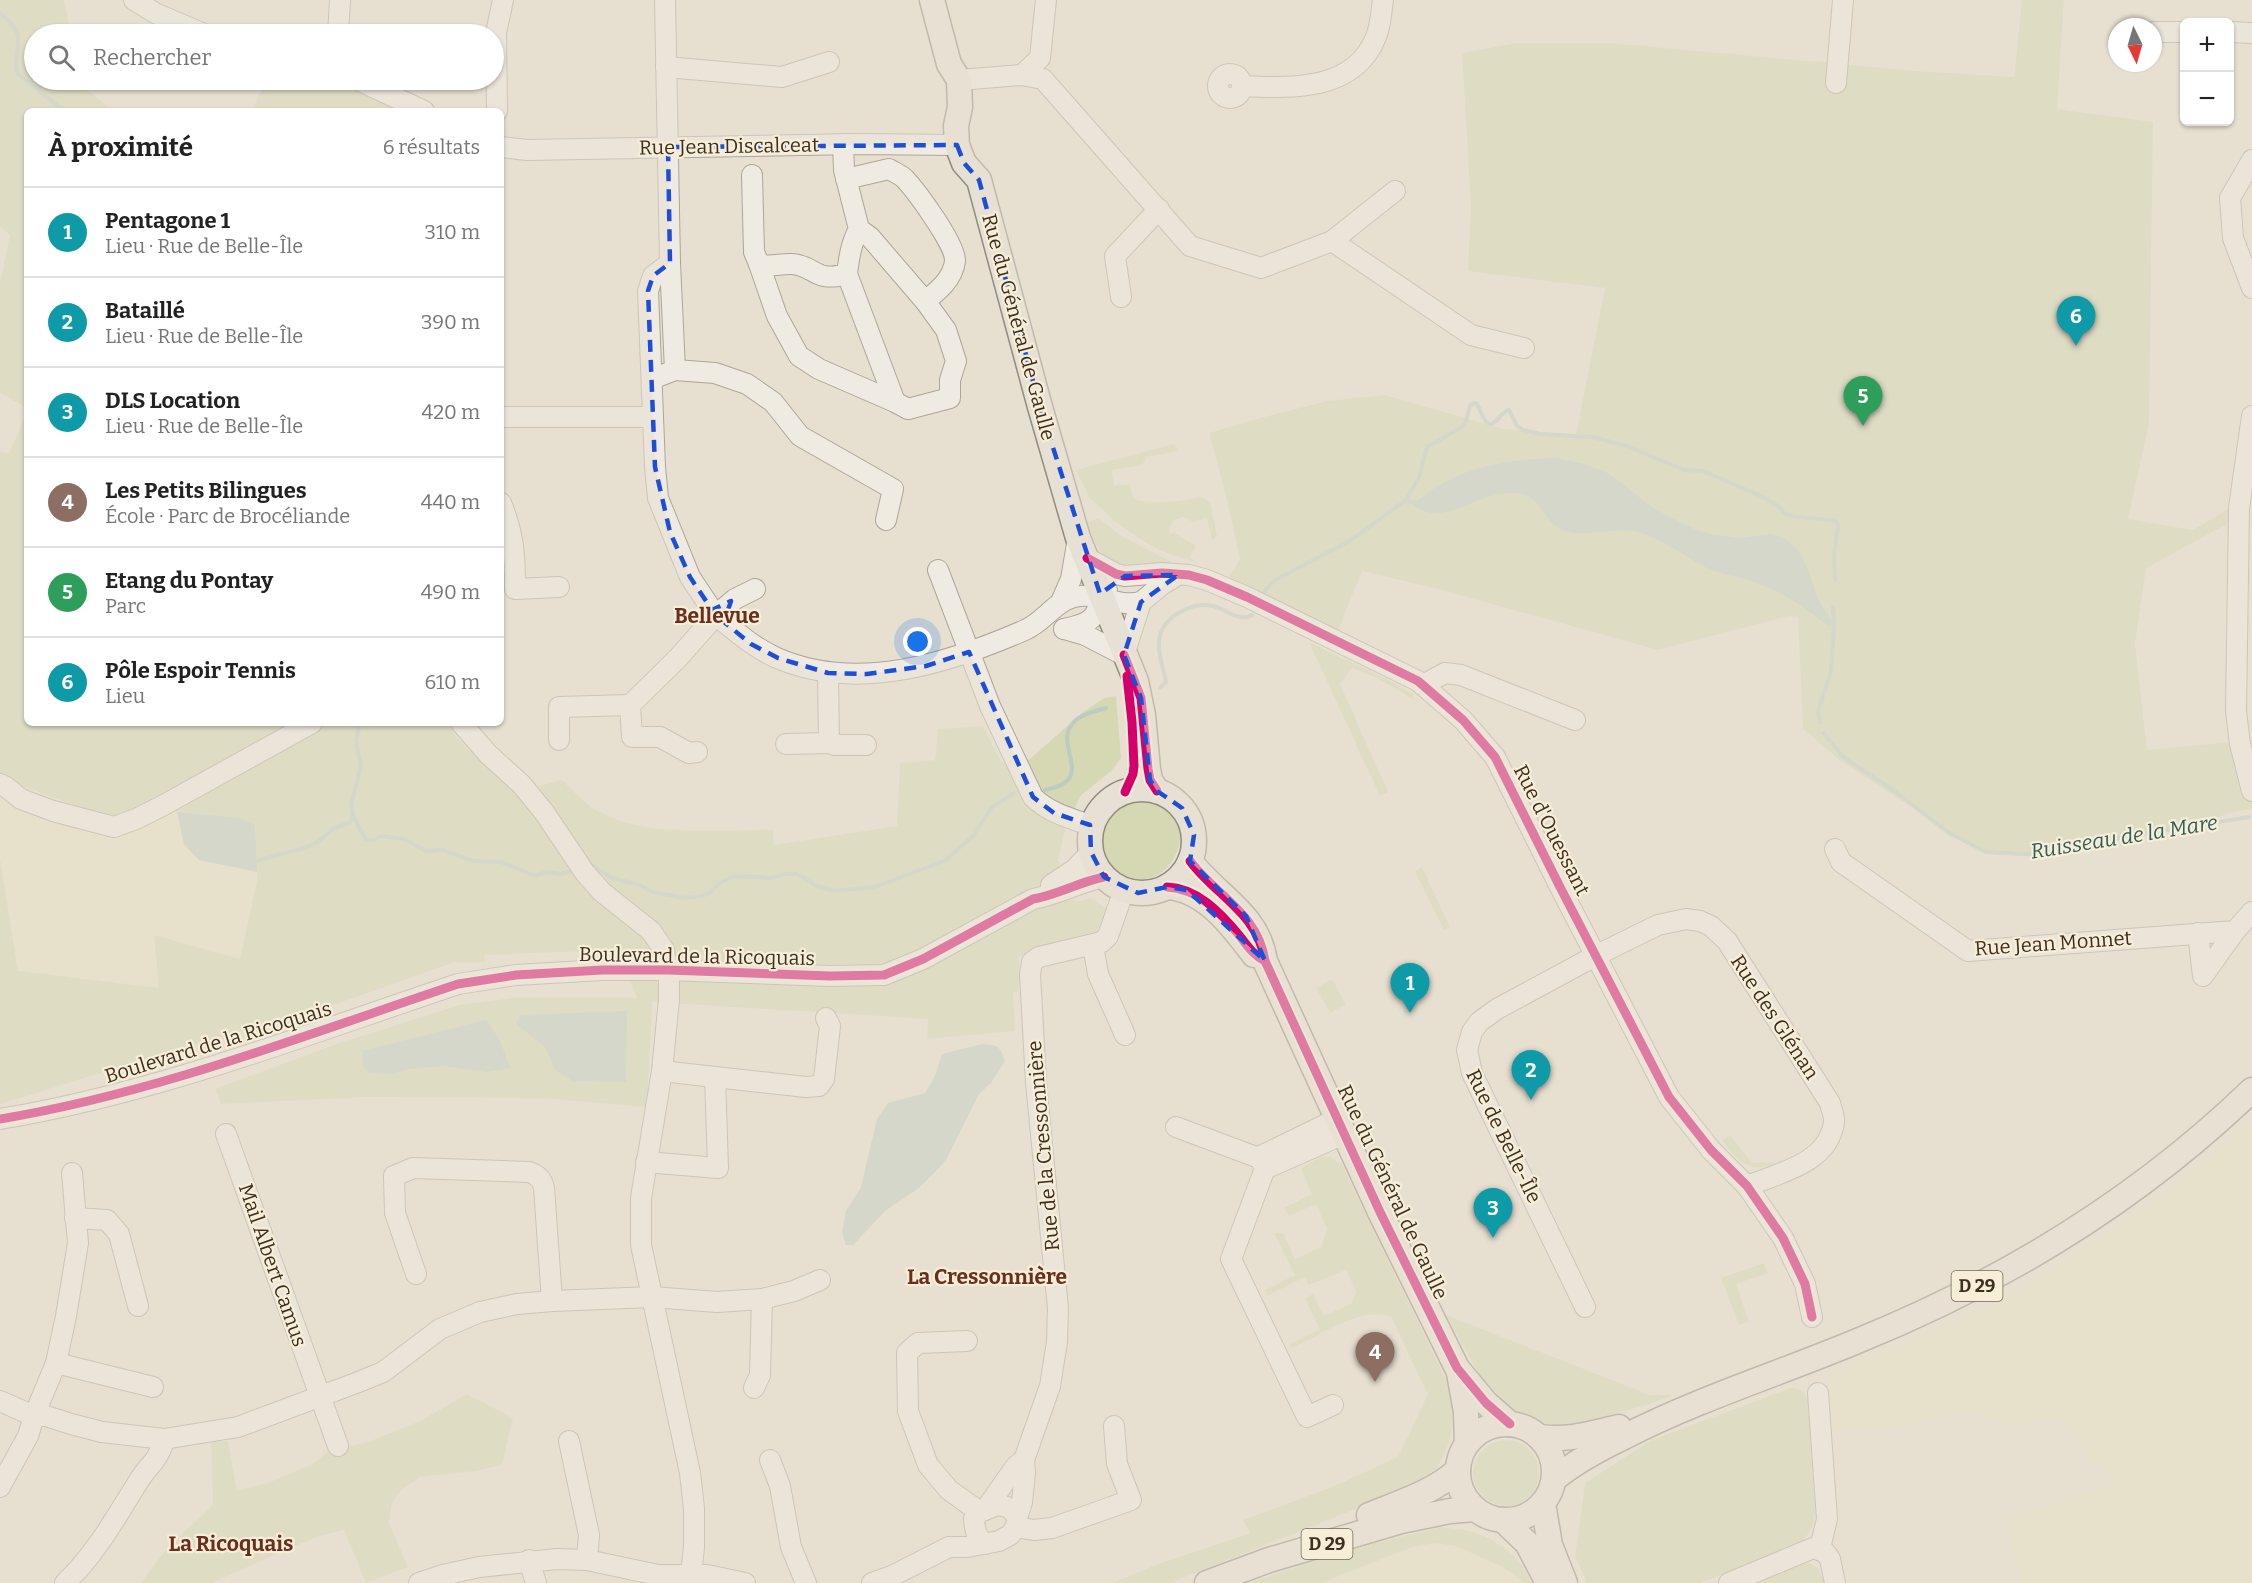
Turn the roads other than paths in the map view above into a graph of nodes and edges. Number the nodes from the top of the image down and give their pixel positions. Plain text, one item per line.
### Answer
1 (134, 0) edge
2 (340, 0) edge
3 (502, 0) edge
4 (664, 0) edge
5 (932, 0) edge
6 (1046, 0) edge
7 (1383, 0) edge
8 (1843, 0) edge
9 (159, 6) edge
10 (188, 24) edge
11 (339, 24) edge
12 (498, 24) edge
13 (2162, 32) edge
14 (2180, 32) edge
15 (2234, 32) edge
16 (2252, 32) edge
17 (829, 62) dead end
18 (666, 67) junction
19 (1022, 75) junction
20 (959, 80) junction
21 (1836, 83) dead end
22 (1242, 86) dead end
23 (379, 90) edge
24 (497, 90) edge
25 (418, 108) edge
26 (497, 108) edge
27 (843, 144) junction
28 (957, 145) junction
29 (504, 147) edge
30 (668, 147) junction
31 (2252, 160) edge
32 (752, 175) dead end
33 (846, 179) junction
34 (1395, 191) dead end
35 (1159, 209) junction
36 (859, 229) junction
37 (1332, 241) junction
38 (669, 263) junction
39 (759, 264) junction
40 (847, 274) junction
41 (2252, 288) edge
42 (1121, 297) dead end
43 (925, 302) junction
44 (1524, 348) dead end
45 (675, 370) junction
46 (652, 379) junction
47 (895, 402) junction
48 (2252, 416) edge
49 (504, 417) edge
50 (653, 417) junction
51 (504, 510) edge
52 (886, 520) dead end
53 (1083, 548) junction
54 (938, 570) dead end
55 (1178, 575) junction
56 (1125, 576) junction
57 (559, 587) dead end
58 (755, 589) dead end
59 (1102, 599) junction
60 (1061, 602) junction
61 (1141, 602) junction
62 (717, 616) junction
63 (1028, 629) junction
64 (1064, 629) junction
65 (2245, 640) edge
66 (969, 652) junction
67 (1124, 655) junction
68 (828, 673) junction
69 (1424, 685) junction
70 (630, 705) junction
71 (1575, 720) dead end
72 (307, 726) edge
73 (464, 726) edge
74 (560, 740) dead end
75 (829, 743) junction
76 (786, 744) dead end
77 (866, 745) dead end
78 (698, 752) dead end
79 (0, 784) edge
80 (1157, 791) junction
81 (2252, 791) edge
82 (1125, 792) junction
83 (1092, 826) junction
84 (1835, 849) dead end
85 (1090, 852) junction
86 (1190, 861) junction
87 (1104, 877) junction
88 (1167, 887) junction
89 (1124, 890) junction
90 (1033, 900) junction
91 (2252, 912) edge
92 (2235, 931) junction
93 (2198, 933) junction
94 (1093, 945) junction
95 (1597, 955) junction
96 (1265, 961) junction
97 (668, 970) junction
98 (826, 1018) dead end
99 (1125, 1035) dead end
100 (662, 1071) junction
101 (715, 1077) junction
102 (2252, 1090) edge
103 (0, 1119) edge
104 (1341, 1126) junction
105 (1176, 1127) dead end
106 (226, 1134) dead end
107 (646, 1162) junction
108 (1263, 1163) junction
109 (72, 1173) dead end
110 (1747, 1186) junction
111 (75, 1218) junction
112 (416, 1274) dead end
113 (820, 1280) dead end
114 (652, 1297) junction
115 (762, 1299) junction
116 (552, 1301) junction
117 (138, 1306) dead end
118 (1585, 1307) dead end
119 (1812, 1317) dead end
120 (967, 1341) dead end
121 (56, 1363) junction
122 (1457, 1368) junction
123 (153, 1387) dead end
124 (754, 1388) dead end
125 (1818, 1393) dead end
126 (320, 1397) junction
127 (0, 1401) edge
128 (1333, 1405) dead end
129 (34, 1416) junction
130 (1665, 1416) junction
131 (1510, 1424) junction
132 (1114, 1426) dead end
133 (1540, 1437) junction
134 (164, 1439) junction
135 (569, 1441) dead end
136 (1467, 1443) junction
137 (338, 1446) dead end
138 (770, 1460) dead end
139 (1024, 1460) junction
140 (1458, 1470) junction
141 (1554, 1479) junction
142 (0, 1487) edge
143 (1543, 1503) junction
144 (1475, 1509) junction
145 (980, 1514) junction
146 (1503, 1520) junction
147 (1016, 1522) junction
148 (985, 1544) junction
149 (949, 1547) junction
150 (1820, 1548) junction
151 (530, 1560) junction
152 (587, 1560) junction
153 (1269, 1560) junction
154 (690, 1580) edge
155 (65, 1583) edge
156 (419, 1583) edge
157 (536, 1583) edge
158 (745, 1583) edge
159 (806, 1583) edge
160 (872, 1583) edge
161 (1207, 1583) edge
162 (1548, 1583) edge
163 (1565, 1583) edge
164 (1729, 1583) edge
165 (1834, 1583) edge

1 - 9 street
2 - 11 street
3 - 12 street
4 - 18 street
5 - 20 main road
6 - 19 street
7 - 22 street
8 - 21 street
9 - 10 street
13 - 14 street
15 - 16 street
17 - 18 street
18 - 30 street
19 - 20 street
19 - 35 street
20 - 28 main road
23 - 25 street
24 - 26 street
27 - 28 street, Rue Jean Discalceat
27 - 30 street, Rue Jean Discalceat
27 - 33 street
28 - 53 main road, Rue du Général de Gaulle
29 - 30 street, Rue Jean Discalceat
30 - 38 street
31 - 41 street
32 - 39 street
33 - 36 street
33 - 43 street
34 - 37 street
35 - 37 street
35 - 42 street
36 - 40 street
36 - 43 street
37 - 44 street
38 - 45 street
38 - 46 street
39 - 40 street
39 - 47 street
40 - 47 street
43 - 47 street
45 - 46 street
45 - 52 street
46 - 50 street
48 - 65 street
49 - 50 street
50 - 62 street
51 - 57 street
53 - 56 street, Rue d'Ouessant
53 - 59 main road, Rue du Général de Gaulle
53 - 60 street
54 - 66 street
55 - 56 street, Rue d'Ouessant
55 - 61 street
55 - 69 street, Rue d'Ouessant
56 - 59 street
58 - 62 street
59 - 60 street
59 - 61 street
59 - 64 street
59 - 67 main road, Rue du Général de Gaulle
60 - 63 street
61 - 67 street
62 - 68 street
62 - 70 street
63 - 64 street
63 - 66 street
64 - 67 street
65 - 81 street
66 - 68 street
66 - 83 street
67 - 80 main road, Rue du Général de Gaulle
67 - 82 main road, Rue du Général de Gaulle
68 - 75 street
69 - 71 street
69 - 95 street, Rue d'Ouessant
70 - 74 street
70 - 78 street
72 - 79 street
73 - 97 street
75 - 76 street
75 - 77 street
80 - 82 main road
80 - 86 main road
82 - 83 main road
83 - 85 main road
84 - 93 street, Rue Jean Monnet
85 - 87 main road
85 - 90 street, Boulevard de la Ricoquais
86 - 88 main road
86 - 96 main road, Rue du Général de Gaulle
87 - 89 main road
87 - 90 street, Boulevard de la Ricoquais
88 - 89 main road
88 - 96 main road, Rue du Général de Gaulle
89 - 94 street
90 - 97 street, Boulevard de la Ricoquais
91 - 92 street
92 - 93 street, Rue Jean Monnet
92 - 93 street
94 - 99 street
94 - 139 street, Rue de la Cressonnière
95 - 110 street, Rue d'Ouessant
95 - 110 street, Rue des Glénan
95 - 118 street, Rue de Belle-Île
96 - 104 main road, Rue du Général de Gaulle
97 - 100 street
97 - 103 street, Boulevard de la Ricoquais
98 - 101 street
100 - 101 street
100 - 107 street
101 - 107 street
102 - 130 main road, D 29
104 - 108 street
104 - 122 main road, Rue du Général de Gaulle
105 - 108 street
106 - 126 street, Mail Albert Camus
107 - 114 street
108 - 128 street
109 - 111 street
110 - 119 street, Rue d'Ouessant
111 - 117 street
111 - 121 street
112 - 116 street
113 - 115 street
114 - 115 street
114 - 116 street
114 - 154 street
115 - 124 street
116 - 126 street
120 - 145 street
121 - 123 street
121 - 129 street
122 - 131 main road, Rue du Général de Gaulle
122 - 136 main road, Rue du Général de Gaulle
125 - 150 street
126 - 134 street
126 - 137 street, Mail Albert Camus
127 - 129 street
129 - 134 street
129 - 142 street
130 - 133 main road, D 29
130 - 141 main road, D 29
131 - 133 main road
131 - 136 main road
132 - 147 street
133 - 141 main road
134 - 155 street
135 - 152 street
136 - 140 main road
138 - 159 street
139 - 145 street, Rue de la Cressonnière
139 - 147 street, Rue de la Cressonnière
140 - 144 main road
140 - 153 main road, D 29
141 - 143 main road
143 - 146 main road
143 - 163 main road
144 - 146 main road
144 - 153 main road, D 29
145 - 147 street
145 - 148 street
145 - 149 street, Rue de la Cressonnière
146 - 162 main road
147 - 148 street, Rue de la Cressonnière
148 - 149 street, Rue de la Cressonnière
149 - 160 street, Rue de la Cressonnière
150 - 164 street
150 - 165 street
151 - 152 street
151 - 156 street
151 - 157 street
152 - 154 street
153 - 161 main road, D 29
154 - 158 street

